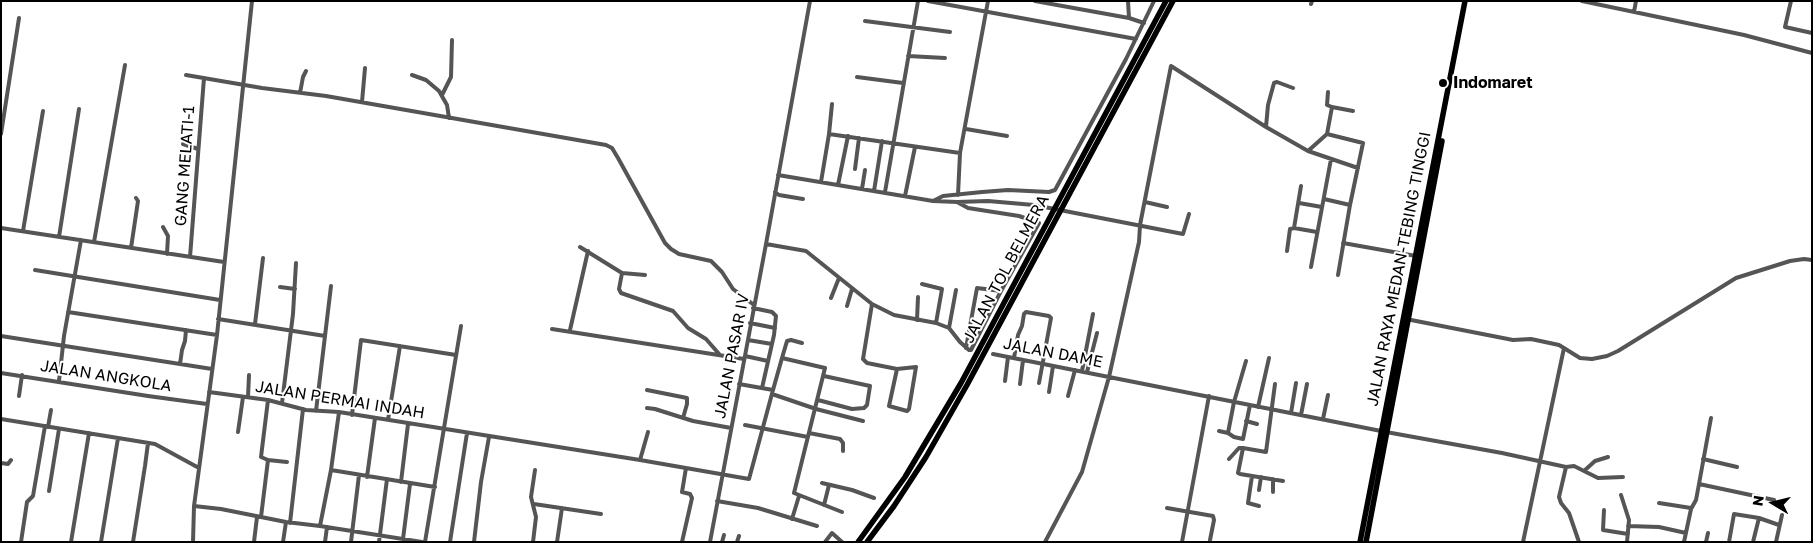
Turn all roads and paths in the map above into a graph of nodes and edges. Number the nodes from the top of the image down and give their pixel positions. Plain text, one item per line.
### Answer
1 (252, 1) edge
2 (810, 1) edge
3 (918, 1) edge
4 (928, 1) edge
5 (988, 1) edge
6 (1035, 1) edge
7 (1128, 1) edge
8 (1154, 1) edge
9 (1166, 1) edge
10 (1173, 1) edge
11 (1466, 1) edge
12 (1582, 1) edge
13 (1636, 1) edge
14 (1791, 1) edge
15 (1634, 12) junction
16 (985, 13) junction
17 (19, 18) dead end
18 (1129, 18) junction
19 (865, 21) dead end
20 (1144, 23) junction
21 (913, 28) junction
22 (950, 32) dead end
23 (1812, 33) edge
24 (1136, 39) junction
25 (452, 40) dead end
26 (1812, 53) edge
27 (908, 56) junction
28 (945, 58) dead end
29 (125, 65) dead end
30 (365, 68) dead end
31 (306, 71) dead end
32 (186, 75) dead end
33 (412, 75) dead end
34 (857, 77) dead end
35 (204, 78) junction
36 (903, 83) junction
37 (244, 85) junction
38 (1293, 88) dead end
39 (1328, 92) dead end
40 (300, 93) junction
41 (442, 95) junction
42 (362, 102) junction
43 (832, 104) dead end
44 (1332, 107) junction
45 (79, 109) dead end
46 (44, 111) dead end
47 (1353, 111) dead end
48 (449, 118) junction
49 (1266, 127) junction
50 (966, 129) junction
51 (1, 134) edge
52 (829, 134) junction
53 (1327, 134) junction
54 (848, 136) junction
55 (1007, 136) dead end
56 (859, 138) junction
57 (882, 141) junction
58 (894, 143) junction
59 (184, 144) dead end
60 (915, 147) junction
61 (198, 149) junction
62 (1308, 151) junction
63 (960, 154) junction
64 (1332, 159) junction
65 (1358, 168) junction
66 (854, 169) dead end
67 (865, 170) dead end
68 (778, 174) junction
69 (821, 182) junction
70 (838, 185) junction
71 (1301, 186) dead end
72 (862, 189) junction
73 (874, 190) junction
74 (775, 192) junction
75 (885, 192) junction
76 (958, 195) junction
77 (905, 196) junction
78 (136, 198) dead end
79 (803, 199) dead end
80 (1324, 199) junction
81 (933, 201) junction
82 (957, 202) junction
83 (1145, 202) junction
84 (1298, 203) junction
85 (1350, 205) junction
86 (1166, 207) dead end
87 (1322, 207) junction
88 (1189, 214) dead end
89 (1140, 225) junction
90 (163, 226) dead end
91 (1, 228) edge
92 (1294, 228) junction
93 (22, 231) junction
94 (1317, 232) junction
95 (59, 236) junction
96 (80, 240) junction
97 (94, 242) junction
98 (1344, 243) junction
99 (766, 244) junction
100 (580, 247) dead end
101 (131, 248) junction
102 (588, 251) junction
103 (1287, 251) dead end
104 (167, 254) junction
105 (1416, 256) junction
106 (190, 257) junction
107 (264, 258) dead end
108 (1812, 260) edge
109 (224, 262) junction
110 (296, 263) dead end
111 (1311, 267) dead end
112 (35, 270) dead end
113 (622, 273) junction
114 (645, 275) dead end
115 (1338, 275) dead end
116 (74, 277) junction
117 (839, 278) junction
118 (922, 284) dead end
119 (331, 286) dead end
120 (280, 287) dead end
121 (294, 289) junction
122 (852, 289) junction
123 (956, 290) dead end
124 (1001, 291) junction
125 (918, 297) dead end
126 (831, 298) dead end
127 (220, 300) junction
128 (872, 304) junction
129 (847, 306) dead end
130 (754, 307) junction
131 (68, 312) junction
132 (1093, 314) dead end
133 (218, 319) junction
134 (1406, 319) junction
135 (917, 320) junction
136 (750, 323) junction
137 (936, 323) junction
138 (255, 324) junction
139 (461, 326) dead end
140 (775, 328) junction
141 (949, 328) junction
142 (290, 329) junction
143 (552, 329) dead end
144 (186, 330) junction
145 (570, 330) junction
146 (1097, 333) dead end
147 (217, 335) junction
148 (1, 336) edge
149 (325, 336) junction
150 (748, 340) junction
151 (772, 344) junction
152 (802, 344) dead end
153 (63, 346) junction
154 (400, 346) junction
155 (966, 348) junction
156 (1564, 348) junction
157 (993, 354) dead end
158 (456, 355) junction
159 (720, 355) junction
160 (1008, 357) junction
161 (744, 358) junction
162 (782, 358) junction
163 (1014, 358) junction
164 (1269, 358) dead end
165 (1023, 360) junction
166 (768, 361) junction
167 (1246, 361) dead end
168 (180, 364) junction
169 (1043, 364) junction
170 (1053, 366) junction
171 (212, 369) junction
172 (897, 369) junction
173 (1075, 370) junction
174 (1082, 371) junction
175 (1087, 372) junction
176 (1, 373) edge
177 (22, 375) junction
178 (250, 375) dead end
179 (824, 376) junction
180 (1109, 376) junction
181 (59, 381) junction
182 (1004, 381) dead end
183 (1039, 383) dead end
184 (1296, 383) dead end
185 (739, 384) junction
186 (1020, 384) dead end
187 (1275, 384) dead end
188 (1307, 384) dead end
189 (762, 388) junction
190 (647, 390) dead end
191 (209, 392) junction
192 (773, 392) junction
193 (1048, 392) dead end
194 (1328, 395) dead end
195 (19, 396) dead end
196 (1068, 396) dead end
197 (1209, 396) junction
198 (242, 397) junction
199 (248, 397) junction
200 (268, 400) junction
201 (818, 400) junction
202 (1234, 402) junction
203 (282, 403) junction
204 (207, 404) junction
205 (1250, 405) junction
206 (1258, 407) junction
207 (647, 408) dead end
208 (302, 409) junction
209 (816, 409) junction
210 (1272, 409) junction
211 (51, 410) dead end
212 (316, 411) junction
213 (339, 412) junction
214 (1291, 413) junction
215 (352, 415) junction
216 (1301, 415) junction
217 (375, 418) junction
218 (683, 418) junction
219 (1711, 418) dead end
220 (1, 419) edge
221 (1323, 419) junction
222 (388, 420) junction
223 (863, 421) dead end
224 (1246, 422) junction
225 (408, 424) junction
226 (1257, 424) dead end
227 (745, 425) dead end
228 (46, 427) junction
229 (731, 428) junction
230 (764, 428) junction
231 (59, 429) junction
232 (443, 429) junction
233 (1219, 431) dead end
234 (238, 432) dead end
235 (648, 432) dead end
236 (1384, 432) junction
237 (89, 433) junction
238 (467, 433) junction
239 (1228, 433) junction
240 (809, 435) junction
241 (489, 437) junction
242 (118, 438) junction
243 (148, 443) junction
244 (1243, 448) junction
245 (843, 451) dead end
246 (1608, 457) dead end
247 (1229, 459) dead end
248 (1704, 459) junction
249 (11, 460) dead end
250 (268, 460) junction
251 (640, 460) junction
252 (1540, 461) junction
253 (287, 462) dead end
254 (1, 463) edge
255 (1566, 466) junction
256 (1737, 467) dead end
257 (200, 468) junction
258 (686, 468) junction
259 (331, 470) junction
260 (535, 470) dead end
261 (1584, 471) junction
262 (722, 474) junction
263 (359, 476) junction
264 (1252, 476) junction
265 (1624, 476) dead end
266 (367, 477) junction
267 (1261, 477) junction
268 (1273, 479) junction
269 (387, 480) junction
270 (1283, 481) dead end
271 (401, 482) junction
272 (410, 484) junction
273 (822, 484) dead end
274 (1699, 484) junction
275 (830, 485) junction
276 (434, 487) junction
277 (1259, 490) dead end
278 (49, 491) dead end
279 (1273, 492) dead end
280 (1621, 495) dead end
281 (798, 496) junction
282 (874, 498) dead end
283 (1774, 500) dead end
284 (717, 501) junction
285 (1659, 503) dead end
286 (534, 504) junction
287 (824, 505) junction
288 (194, 506) junction
289 (1259, 506) dead end
290 (562, 508) junction
291 (1167, 508) dead end
292 (1692, 508) junction
293 (1604, 510) dead end
294 (1188, 511) junction
295 (842, 512) dead end
296 (601, 514) dead end
297 (1782, 515) dead end
298 (259, 517) junction
299 (1759, 518) junction
300 (792, 519) junction
301 (288, 523) junction
302 (1779, 525) junction
303 (320, 526) junction
304 (817, 526) dead end
305 (1628, 526) junction
306 (327, 527) junction
307 (353, 532) junction
308 (1686, 533) junction
309 (1708, 533) dead end
310 (1628, 534) junction
311 (724, 535) dead end
312 (380, 536) junction
313 (738, 536) dead end
314 (403, 539) junction
315 (1210, 540) dead end
316 (21, 542) edge
317 (71, 542) edge
318 (101, 542) edge
319 (133, 542) edge
320 (193, 542) edge
321 (254, 542) edge
322 (283, 542) edge
323 (325, 542) edge
324 (352, 542) edge
325 (379, 542) edge
326 (423, 542) edge
327 (450, 542) edge
328 (474, 542) edge
329 (533, 542) edge
330 (557, 542) edge
331 (682, 542) edge
332 (710, 542) edge
333 (722, 542) edge
334 (738, 542) edge
335 (825, 542) edge
336 (842, 542) edge
337 (858, 542) edge
338 (867, 542) edge
339 (1046, 542) edge
340 (1182, 542) edge
341 (1360, 542) edge
342 (1366, 542) edge
343 (1523, 542) edge
344 (1579, 542) edge
345 (1627, 542) edge
346 (1684, 542) edge
347 (1706, 542) edge
348 (1729, 542) edge
349 (1753, 542) edge
350 (1776, 542) edge

1 - 37 street
2 - 68 street, JALAN PASAR IV
3 - 21 street
4 - 16 street
5 - 16 street
6 - 18 street
7 - 18 street
8 - 20 street
9 - 337 highway, JALAN TOL BELMERA
10 - 338 highway, JALAN TOL BELMERA
11 - 105 highway, JALAN RAYA MEDAN-TEBING TINGGI
11 - 134 highway, JALAN RAYA MEDAN-TEBING TINGGI
12 - 15 street
13 - 15 street
14 - 23 street
15 - 26 street
16 - 24 street
16 - 50 street
17 - 51 street
18 - 20 street
19 - 21 street
20 - 24 street
21 - 22 street
21 - 27 street
24 - 76 street
25 - 41 street
27 - 28 street
27 - 36 street
29 - 97 street
30 - 42 street
31 - 40 street
32 - 35 street
33 - 41 street
34 - 36 street
35 - 37 street
35 - 61 street, GANG MELATI-1
36 - 58 street
37 - 40 street
37 - 109 street
38 - 49 street
39 - 44 street
40 - 42 street
41 - 48 street
42 - 48 street
43 - 52 street
44 - 47 street
44 - 53 street
45 - 95 street
46 - 93 street
48 - 130 street
49 - 62 street
49 - 83 street
50 - 55 street
50 - 63 street
52 - 54 street
52 - 69 street
53 - 62 street
53 - 65 street
54 - 56 street
54 - 70 street
56 - 57 street
56 - 66 street
57 - 58 street
57 - 73 street
58 - 60 street
58 - 75 street
59 - 61 street
60 - 63 street
60 - 77 street
61 - 106 street, GANG MELATI-1
62 - 64 street
63 - 76 street
64 - 65 street
64 - 80 street
65 - 85 street
67 - 72 street
68 - 69 street
68 - 74 street, JALAN PASAR IV
69 - 70 street
70 - 72 street
71 - 84 street
72 - 73 street
73 - 75 street
74 - 79 street
74 - 99 street, JALAN PASAR IV
75 - 77 street
76 - 81 street
77 - 81 street
78 - 101 street
80 - 85 street
80 - 87 street
81 - 82 street
82 - 89 street
82 - 124 street
83 - 86 street
83 - 89 street
84 - 87 street
84 - 92 street
85 - 98 street
87 - 94 street
88 - 89 street
89 - 180 street
90 - 104 street
91 - 93 street
92 - 94 street
92 - 103 street
93 - 95 street
94 - 111 street
95 - 96 street
96 - 97 street
96 - 116 street
97 - 101 street
98 - 105 street
98 - 115 street
99 - 117 street
99 - 130 street, JALAN PASAR IV
100 - 102 street
101 - 104 street
102 - 113 street
102 - 145 street
104 - 106 street
105 - 134 highway, JALAN RAYA MEDAN-TEBING TINGGI
106 - 109 street
107 - 138 street
108 - 156 street
109 - 127 street
110 - 121 street
112 - 116 street
113 - 114 street
113 - 159 street
116 - 127 street
116 - 131 street
117 - 122 street
117 - 126 street
118 - 137 street
119 - 149 street
120 - 121 street
121 - 142 street
122 - 128 street
122 - 129 street
123 - 141 street
124 - 155 street
124 - 155 street
125 - 135 street
127 - 133 street
128 - 135 street
128 - 172 street
130 - 136 street, JALAN PASAR IV
130 - 140 street
131 - 144 street
131 - 153 street
132 - 174 street
133 - 138 street
133 - 147 street
134 - 156 street
134 - 236 highway, JALAN RAYA MEDAN-TEBING TINGGI
135 - 137 street
136 - 140 street
136 - 150 street, JALAN PASAR IV
137 - 141 street
138 - 142 street
139 - 158 street
140 - 151 street
141 - 155 street
142 - 149 street
142 - 203 street
143 - 145 street
144 - 147 street
144 - 168 street
145 - 159 street
146 - 175 street
147 - 171 street
148 - 153 street
149 - 212 street
150 - 151 street
150 - 161 street, JALAN PASAR IV
151 - 166 street
152 - 162 street
153 - 168 street
153 - 181 street
154 - 158 street
154 - 215 street
154 - 222 street
156 - 252 street
157 - 160 street, JALAN DAME
158 - 232 street
159 - 161 street
160 - 163 street, JALAN DAME
160 - 182 street
161 - 166 street
161 - 185 street, JALAN PASAR IV
162 - 179 street
162 - 192 street
163 - 165 street, JALAN DAME
163 - 169 street
164 - 206 street
165 - 169 street, JALAN DAME
165 - 186 street
166 - 189 street
167 - 202 street
168 - 171 street
169 - 170 street, JALAN DAME
169 - 183 street
170 - 173 street, JALAN DAME
170 - 193 street
171 - 191 street
172 - 172 street
173 - 174 street, JALAN DAME
173 - 196 street
174 - 175 street, JALAN DAME
175 - 180 street, JALAN DAME
176 - 177 street, JALAN ANGKOLA
177 - 181 street, JALAN ANGKOLA
177 - 195 street
178 - 199 street
179 - 201 street
179 - 201 street
180 - 197 street, JALAN DAME
180 - 339 street
181 - 204 street, JALAN ANGKOLA
184 - 214 street
185 - 189 street
185 - 229 street, JALAN PASAR IV
187 - 210 street
188 - 216 street
189 - 192 street
190 - 218 street
191 - 198 street, JALAN PERMAI INDAH
191 - 204 street
192 - 209 street
192 - 230 street
194 - 221 street
197 - 202 street, JALAN DAME
197 - 294 street
198 - 199 street, JALAN PERMAI INDAH
198 - 234 street
199 - 200 street, JALAN PERMAI INDAH
200 - 203 street, JALAN PERMAI INDAH
200 - 250 street
201 - 209 street
202 - 205 street, JALAN DAME
202 - 239 street
203 - 208 street, JALAN PERMAI INDAH
204 - 257 street
205 - 206 street, JALAN DAME
205 - 224 street
206 - 210 street, JALAN DAME
207 - 218 street
208 - 212 street, JALAN PERMAI INDAH
208 - 301 street
209 - 223 street
209 - 240 street
210 - 214 street, JALAN DAME
210 - 244 street
211 - 228 street
212 - 213 street, JALAN PERMAI INDAH
213 - 215 street, JALAN PERMAI INDAH
213 - 259 street
214 - 216 street, JALAN DAME
215 - 217 street, JALAN PERMAI INDAH
216 - 221 street, JALAN DAME
217 - 222 street, JALAN PERMAI INDAH
217 - 266 street
218 - 229 street
219 - 248 street
220 - 228 street
221 - 236 street, JALAN DAME
222 - 225 street, JALAN PERMAI INDAH
224 - 226 street
224 - 239 street
225 - 232 street, JALAN PERMAI INDAH
225 - 271 street
227 - 230 street
228 - 231 street
228 - 316 street
229 - 262 street, JALAN PASAR IV
230 - 240 street
230 - 262 street, JALAN PERMAI INDAH
231 - 237 street
231 - 278 street
232 - 238 street, JALAN PERMAI INDAH
232 - 276 street
233 - 239 street
235 - 251 street
236 - 252 street, JALAN DAME
236 - 341 highway, JALAN RAYA MEDAN-TEBING TINGGI
236 - 342 highway, JALAN RAYA MEDAN-TEBING TINGGI
237 - 242 street
237 - 317 street
238 - 241 street, JALAN PERMAI INDAH
238 - 327 street
240 - 245 street
240 - 281 street
241 - 251 street, JALAN PERMAI INDAH
241 - 328 street
242 - 243 street
242 - 318 street
243 - 257 street
243 - 319 street
244 - 247 street
244 - 264 street
246 - 261 street
248 - 256 street
248 - 274 street
249 - 254 street
250 - 253 street
250 - 298 street
251 - 258 street, JALAN PERMAI INDAH
252 - 255 street, JALAN DAME
252 - 343 street
255 - 261 street, JALAN DAME
255 - 344 street
257 - 288 street
258 - 262 street, JALAN PERMAI INDAH
258 - 331 street
259 - 263 street
259 - 303 street
260 - 286 street
261 - 265 street, JALAN DAME
262 - 284 street, JALAN PASAR IV
263 - 266 street
263 - 307 street
264 - 267 street
264 - 289 street
266 - 269 street
267 - 268 street
267 - 277 street
268 - 270 street
268 - 279 street
269 - 271 street
269 - 312 street
271 - 272 street
272 - 276 street
272 - 314 street
273 - 275 street
274 - 283 street
274 - 292 street
275 - 282 street
275 - 287 street
276 - 326 street
280 - 305 street
281 - 287 street
281 - 300 street
284 - 300 street
284 - 332 street, JALAN PASAR IV
285 - 292 street
286 - 290 street
286 - 329 street
287 - 295 street
288 - 298 street
288 - 320 street
290 - 296 street
290 - 330 street
291 - 294 street
292 - 308 street
293 - 310 street
294 - 315 street
294 - 340 street
297 - 302 street
298 - 301 street
298 - 321 street
299 - 302 street
299 - 348 street
299 - 349 street
300 - 304 street
301 - 303 street
301 - 322 street
302 - 350 street
303 - 306 street
305 - 308 street
305 - 310 street
306 - 307 street
306 - 323 street
307 - 312 street
307 - 324 street
308 - 346 street
309 - 347 street
310 - 345 street
311 - 333 street
312 - 314 street
312 - 325 street
313 - 334 street
314 - 326 street
335 - 336 street

